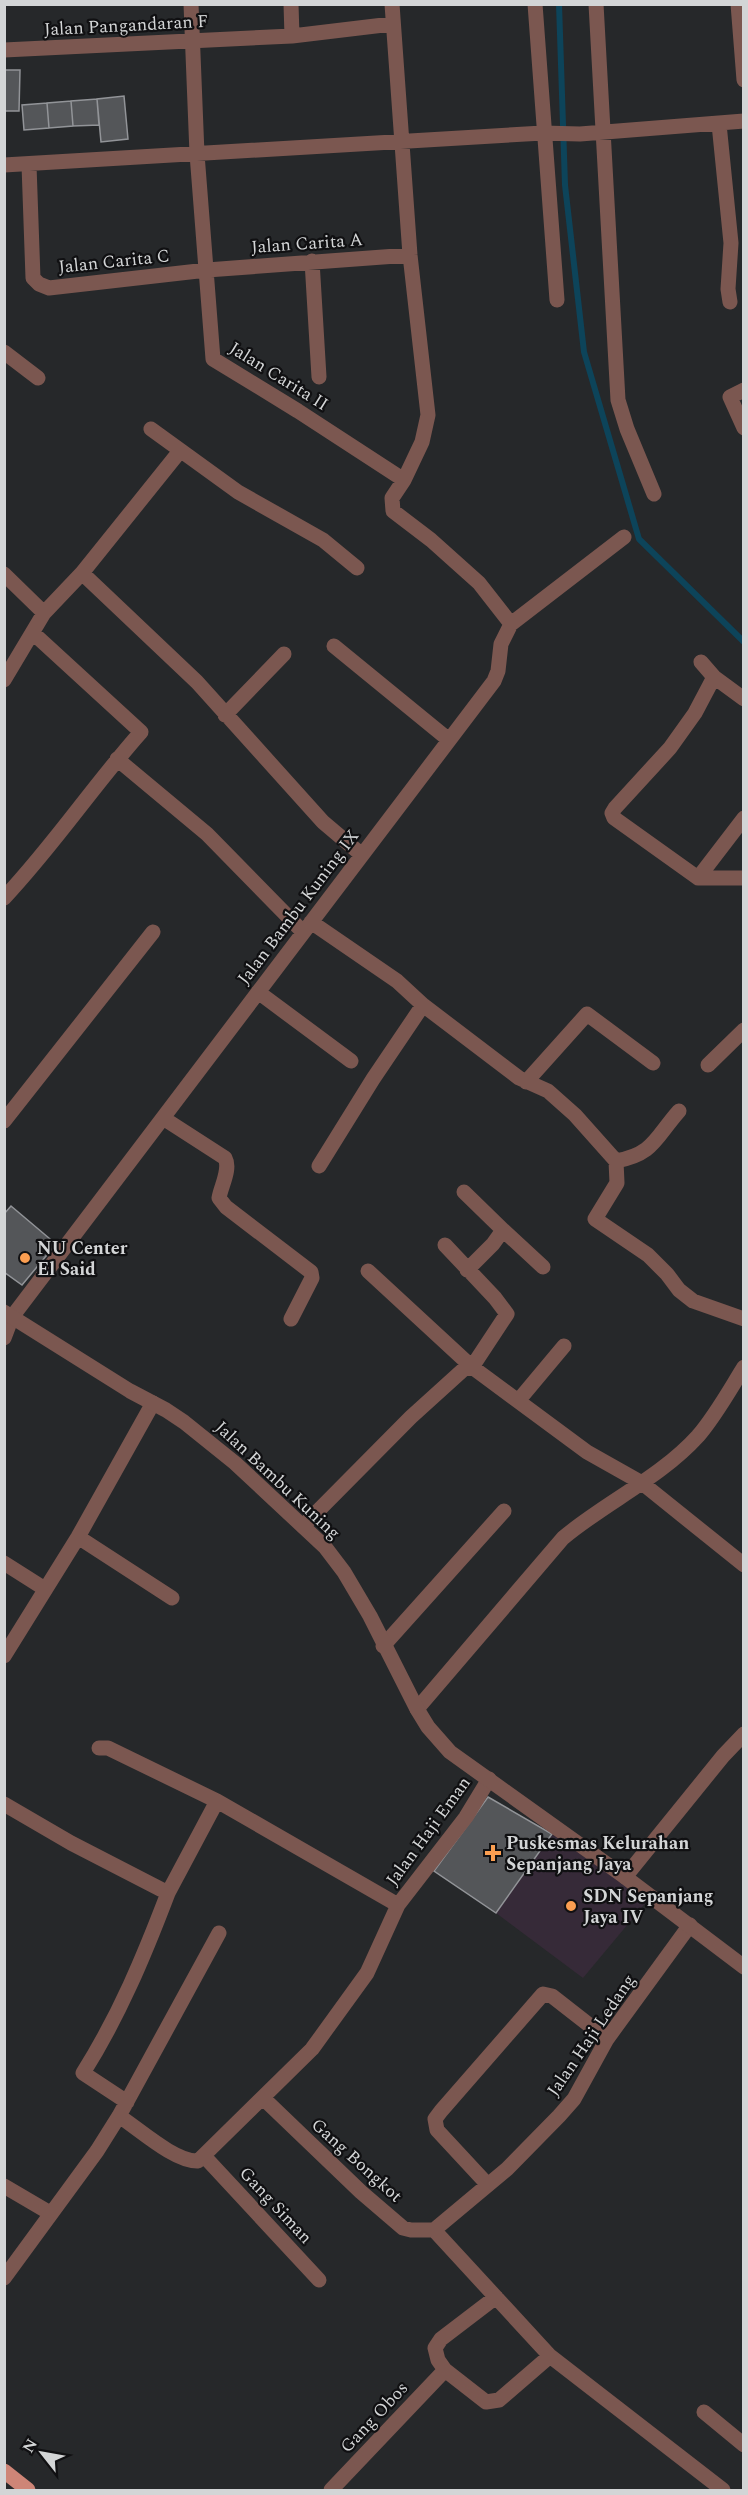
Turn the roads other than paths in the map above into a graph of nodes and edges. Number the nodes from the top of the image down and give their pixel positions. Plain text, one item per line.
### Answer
1 (192, 4) edge
2 (291, 4) edge
3 (392, 4) edge
4 (535, 4) edge
5 (596, 4) edge
6 (740, 11) edge
7 (392, 24) junction
8 (292, 36) junction
9 (194, 42) junction
10 (4, 50) edge
11 (744, 80) edge
12 (744, 121) edge
13 (719, 124) junction
14 (603, 132) junction
15 (550, 133) junction
16 (400, 141) junction
17 (197, 154) junction
18 (4, 165) edge
19 (29, 165) junction
20 (737, 243) edge
21 (410, 255) junction
22 (312, 261) junction
23 (207, 270) junction
24 (557, 300) dead end
25 (730, 302) dead end
26 (4, 352) edge
27 (319, 377) dead end
28 (38, 378) dead end
29 (737, 393) edge
30 (744, 428) edge
31 (151, 429) dead end
32 (180, 451) junction
33 (404, 480) junction
34 (654, 494) dead end
35 (624, 537) dead end
36 (357, 568) dead end
37 (82, 573) junction
38 (4, 574) edge
39 (44, 613) junction
40 (511, 624) junction
41 (33, 633) junction
42 (334, 646) dead end
43 (284, 654) dead end
44 (701, 662) dead end
45 (714, 677) junction
46 (4, 680) edge
47 (744, 699) edge
48 (225, 715) junction
49 (449, 740) junction
50 (117, 759) junction
51 (744, 818) edge
52 (362, 855) junction
53 (698, 878) junction
54 (744, 878) edge
55 (4, 898) edge
56 (307, 927) junction
57 (153, 932) dead end
58 (258, 992) junction
59 (423, 1005) junction
60 (744, 1030) edge
61 (351, 1061) dead end
62 (653, 1063) dead end
63 (708, 1065) dead end
64 (526, 1082) junction
65 (679, 1112) dead end
66 (163, 1118) junction
67 (4, 1121) edge
68 (616, 1161) junction
69 (320, 1166) dead end
70 (464, 1192) dead end
71 (503, 1230) junction
72 (445, 1245) dead end
73 (543, 1267) dead end
74 (467, 1269) junction
75 (368, 1271) dead end
76 (8, 1315) edge
77 (744, 1318) edge
78 (291, 1319) dead end
79 (4, 1338) edge
80 (564, 1346) dead end
81 (472, 1367) junction
82 (744, 1367) edge
83 (518, 1401) junction
84 (153, 1403) junction
85 (642, 1483) junction
86 (504, 1511) dead end
87 (303, 1526) junction
88 (78, 1537) junction
89 (4, 1563) edge
90 (744, 1565) edge
91 (45, 1589) junction
92 (172, 1598) dead end
93 (383, 1646) junction
94 (4, 1656) edge
95 (417, 1709) junction
96 (744, 1734) edge
97 (99, 1748) dead end
98 (489, 1779) junction
99 (217, 1801) junction
100 (4, 1804) edge
101 (625, 1877) junction
102 (168, 1893) junction
103 (398, 1905) junction
104 (690, 1925) junction
105 (219, 1933) dead end
106 (744, 1967) edge
107 (607, 2039) junction
108 (263, 2098) junction
109 (128, 2102) junction
110 (119, 2116) junction
111 (204, 2156) junction
112 (488, 2185) junction
113 (4, 2186) edge
114 (50, 2213) junction
115 (434, 2230) junction
116 (4, 2278) edge
117 (320, 2280) dead end
118 (496, 2297) junction
119 (550, 2356) junction
120 (445, 2370) junction
121 (704, 2412) dead end
122 (744, 2445) edge
123 (4, 2471) edge
124 (28, 2490) edge
125 (331, 2490) edge
126 (723, 2490) edge

1 - 9 street, Jalan Carita II
2 - 8 street
3 - 7 street
4 - 15 street
5 - 14 street
6 - 11 street
7 - 8 street, Jalan Pangandaran F
7 - 16 street
8 - 9 street, Jalan Pangandaran F
9 - 10 street, Jalan Pangandaran F
9 - 17 street, Jalan Carita II
12 - 13 street
13 - 14 street
13 - 20 street
14 - 15 street
14 - 34 street
15 - 16 street
15 - 24 street
16 - 17 street
16 - 21 street
17 - 19 street
17 - 23 street, Jalan Carita II
18 - 19 street
19 - 23 street, Jalan Carita C
20 - 25 street
21 - 22 street, Jalan Carita A
21 - 33 street
22 - 23 street, Jalan Carita A
22 - 27 street
23 - 33 street, Jalan Carita II
26 - 28 street
29 - 30 street
31 - 32 street
32 - 36 street
32 - 37 street
33 - 40 street
35 - 40 street, Jalan Bambu Kuning IX
37 - 39 street
37 - 48 street
38 - 39 street
39 - 41 street
40 - 49 street, Jalan Bambu Kuning IX
41 - 46 street
41 - 50 street
42 - 49 street
43 - 48 street
44 - 45 street
45 - 47 street
45 - 53 street
48 - 52 street
49 - 52 street, Jalan Bambu Kuning IX
50 - 55 street
50 - 56 street
51 - 53 street
52 - 56 street, Jalan Bambu Kuning IX
53 - 54 street
56 - 58 street, Jalan Bambu Kuning IX
56 - 59 street
57 - 67 street
58 - 61 street
58 - 66 street, Jalan Bambu Kuning IX
59 - 64 street
59 - 69 street
60 - 63 street
62 - 64 street
64 - 68 street
65 - 68 street
66 - 76 street, Jalan Bambu Kuning IX
66 - 78 street
68 - 77 street
70 - 71 street
71 - 73 street
71 - 74 street
72 - 74 street
74 - 81 street
75 - 81 street
76 - 79 street, Jalan Bambu Kuning IX
76 - 84 street, Jalan Bambu Kuning
80 - 83 street
81 - 83 street
81 - 87 street
82 - 85 street
83 - 85 street
84 - 87 street, Jalan Bambu Kuning
84 - 88 street
85 - 90 street
85 - 95 street
86 - 93 street
87 - 93 street, Jalan Bambu Kuning
88 - 91 street
88 - 92 street
89 - 91 street
91 - 94 street
93 - 95 street, Jalan Bambu Kuning
95 - 98 street, Jalan Bambu Kuning
96 - 101 street
97 - 99 street
98 - 101 street, Jalan Bambu Kuning
98 - 103 street, Jalan Haji Eman
99 - 102 street
99 - 103 street
100 - 102 street
101 - 104 street, Jalan Bambu Kuning
102 - 109 street
103 - 108 street, Jalan Haji Eman
104 - 106 street, Jalan Bambu Kuning
104 - 107 street, Jalan Haji Ledang
105 - 109 street
107 - 112 street, Jalan Haji Ledang
107 - 112 street
108 - 111 street, Jalan Haji Eman
108 - 115 street, Gang Bongkot
109 - 110 street
110 - 111 street
110 - 114 street
111 - 117 street, Gang Siman
112 - 115 street, Jalan Haji Ledang
113 - 114 street
114 - 116 street
115 - 118 street
118 - 119 street
118 - 120 street
119 - 120 street
119 - 126 street
120 - 125 street, Gang Obos
121 - 122 street
123 - 124 main road

